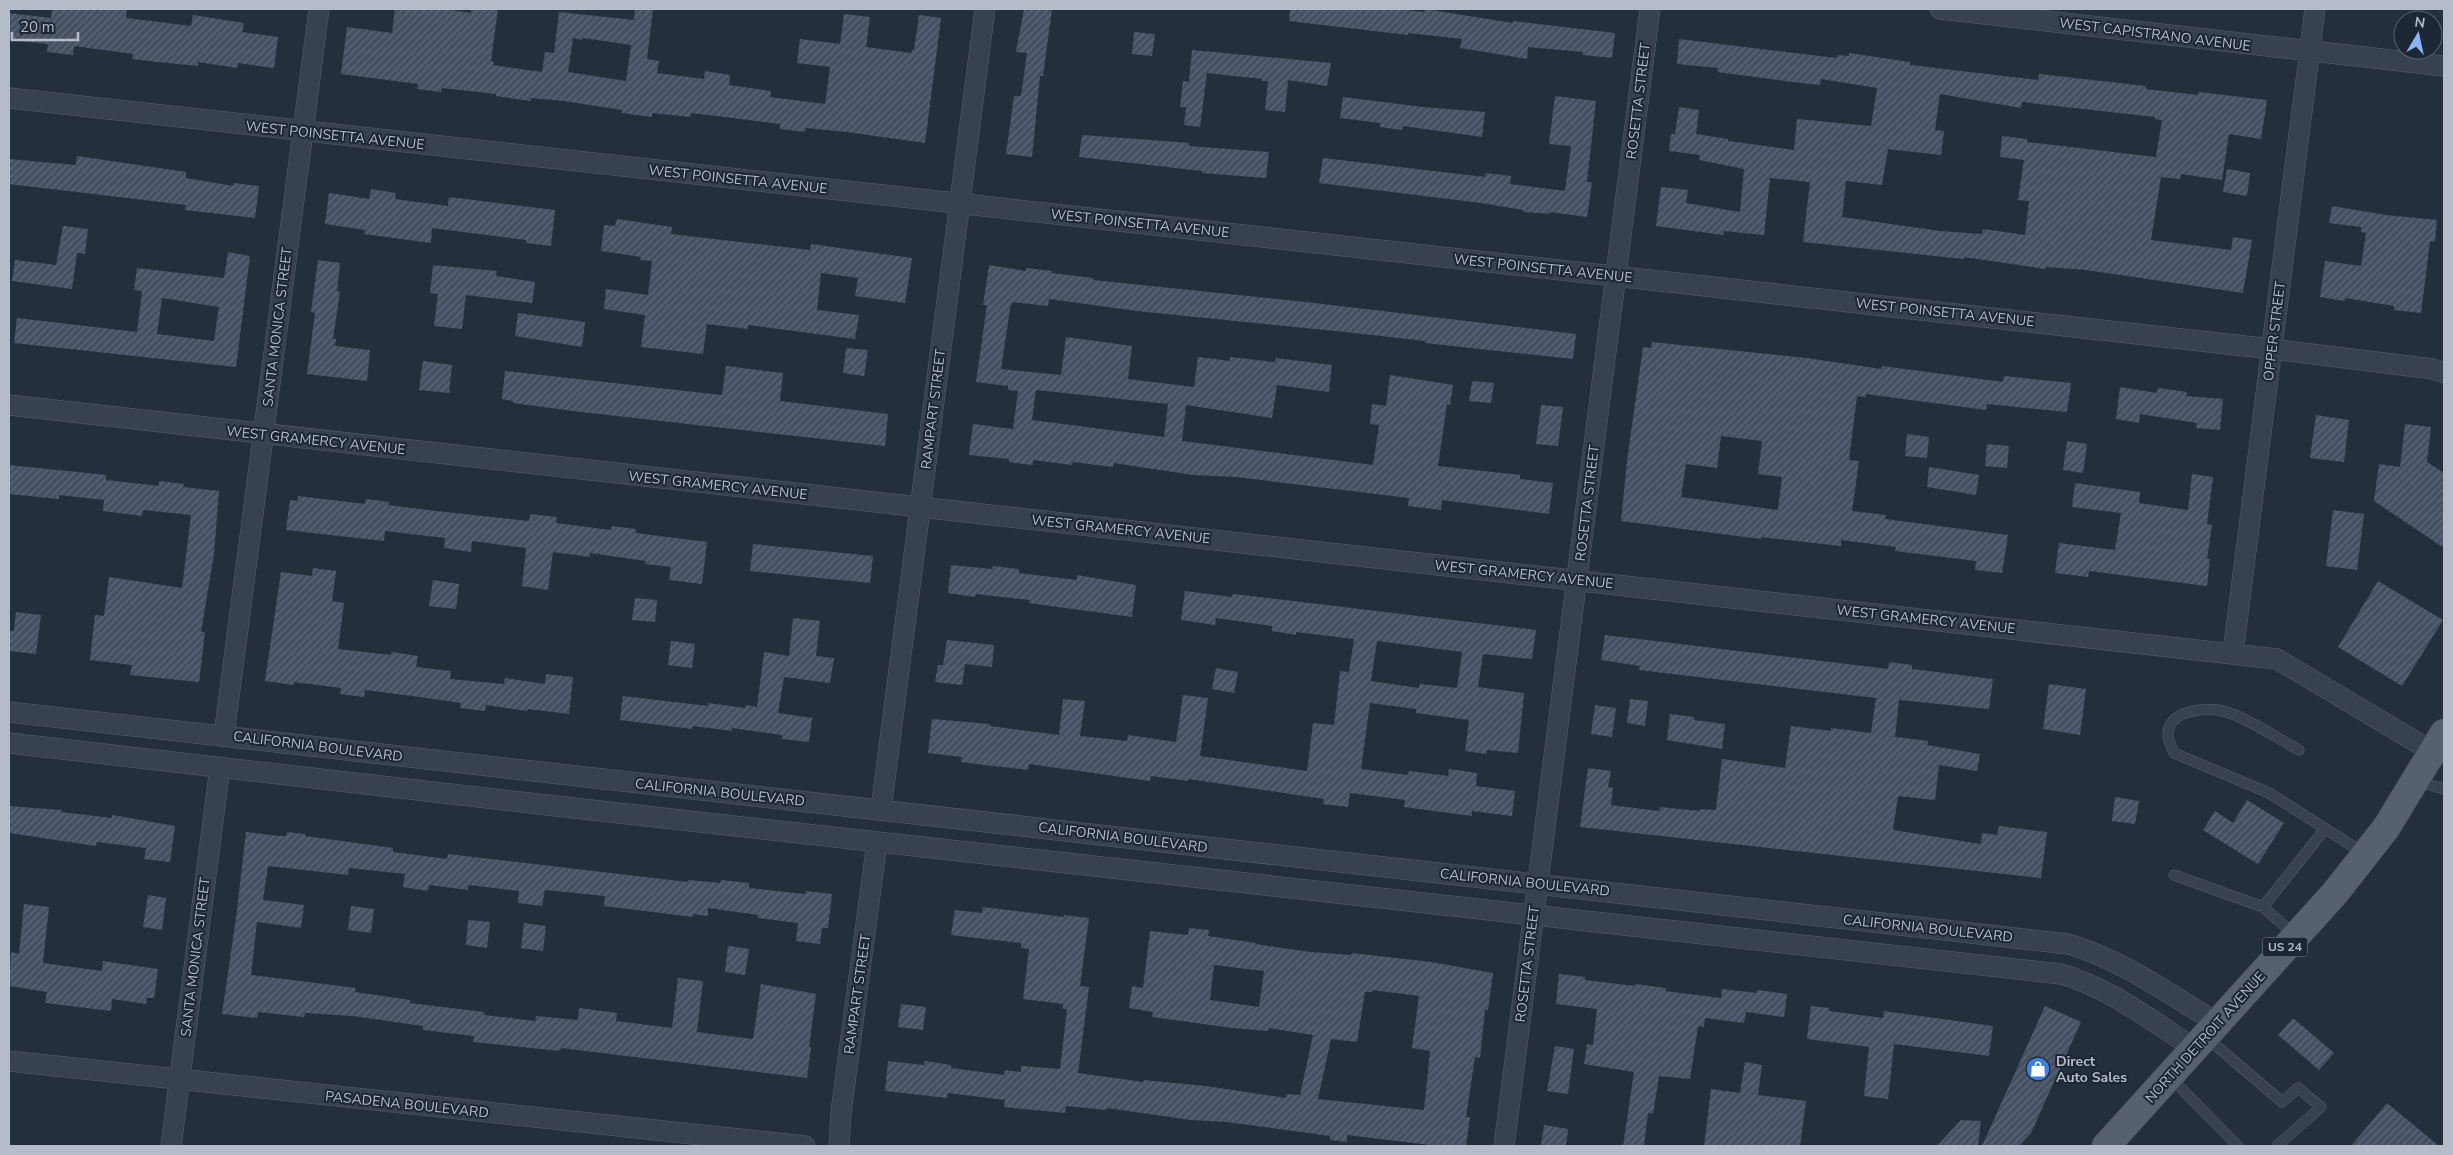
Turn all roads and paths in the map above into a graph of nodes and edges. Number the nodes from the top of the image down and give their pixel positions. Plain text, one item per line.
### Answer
1 (319, 9) edge
2 (985, 9) edge
3 (1650, 9) edge
4 (1940, 9) edge
5 (2315, 9) edge
6 (2310, 52) junction
7 (2444, 66) edge
8 (9, 98) edge
9 (303, 131) junction
10 (960, 203) junction
11 (1616, 276) junction
12 (2272, 349) junction
13 (2444, 372) edge
14 (9, 405) edge
15 (263, 434) junction
16 (920, 507) junction
17 (1577, 580) junction
18 (2233, 652) junction
19 (9, 712) edge
20 (224, 735) junction
21 (2439, 742) edge
22 (9, 743) edge
23 (2299, 750) dead end
24 (220, 767) junction
25 (550, 774) junction
26 (2415, 781) junction
27 (2444, 789) edge
28 (547, 806) junction
29 (881, 809) junction
30 (2325, 829) junction
31 (877, 842) junction
32 (1211, 848) junction
33 (2365, 854) junction
34 (2174, 875) dead end
35 (1208, 878) junction
36 (1538, 883) junction
37 (2263, 907) junction
38 (1534, 915) junction
39 (1907, 925) junction
40 (2296, 936) junction
41 (1904, 956) junction
42 (2206, 1036) junction
43 (9, 1061) edge
44 (2170, 1076) junction
45 (179, 1080) junction
46 (171, 1146) edge
47 (805, 1146) edge
48 (839, 1146) edge
49 (1504, 1146) edge
50 (2106, 1146) edge
51 (2238, 1146) edge
52 (2277, 1146) edge

1 - 9 street, SANTA MONICA STREET
2 - 10 street, RAMPART STREET
3 - 11 street, ROSETTA STREET
4 - 6 street, WEST CAPISTRANO AVENUE
5 - 6 street, OPPER STREET
6 - 7 street, WEST CAPISTRANO AVENUE
6 - 12 street, OPPER STREET
8 - 9 street, WEST POINSETTA AVENUE
9 - 10 street, WEST POINSETTA AVENUE
9 - 15 street, SANTA MONICA STREET
10 - 11 street, WEST POINSETTA AVENUE
10 - 16 street, RAMPART STREET
11 - 12 street, WEST POINSETTA AVENUE
11 - 17 street, ROSETTA STREET
12 - 13 street, WEST POINSETTA AVENUE
12 - 18 street, OPPER STREET
14 - 15 street, WEST GRAMERCY AVENUE
15 - 16 street, WEST GRAMERCY AVENUE
15 - 20 street, SANTA MONICA STREET
16 - 17 street, WEST GRAMERCY AVENUE
16 - 29 street, RAMPART STREET
17 - 18 street, WEST GRAMERCY AVENUE
17 - 36 street, ROSETTA STREET
18 - 21 street, WEST GRAMERCY AVENUE
19 - 20 street, CALIFORNIA BOULEVARD
20 - 24 street
20 - 25 street, CALIFORNIA BOULEVARD
21 - 26 main road, NORTH DETROIT AVENUE / US 24
22 - 24 street
23 - 30 lane
24 - 28 street
24 - 45 street, SANTA MONICA STREET
25 - 28 street
25 - 29 street, CALIFORNIA BOULEVARD
26 - 27 lane
26 - 33 main road, NORTH DETROIT AVENUE / US 24
28 - 31 street
29 - 31 street
29 - 32 street, CALIFORNIA BOULEVARD
30 - 33 lane
30 - 37 lane
31 - 35 street
31 - 48 street, RAMPART STREET
32 - 35 street
32 - 36 street, CALIFORNIA BOULEVARD
33 - 40 main road, NORTH DETROIT AVENUE / US 24
34 - 37 lane
35 - 38 street
36 - 38 street, ROSETTA STREET
36 - 39 street, CALIFORNIA BOULEVARD
37 - 40 lane
38 - 41 street
38 - 49 street, ROSETTA STREET
39 - 41 street
39 - 42 street, CALIFORNIA BOULEVARD
40 - 42 main road, NORTH DETROIT AVENUE / US 24
41 - 42 street
42 - 44 main road, NORTH DETROIT AVENUE / US 24
42 - 52 lane
43 - 45 street, PASADENA BOULEVARD
44 - 50 main road, NORTH DETROIT AVENUE / US 24
44 - 51 lane
45 - 46 street, SANTA MONICA STREET
45 - 47 street, PASADENA BOULEVARD

